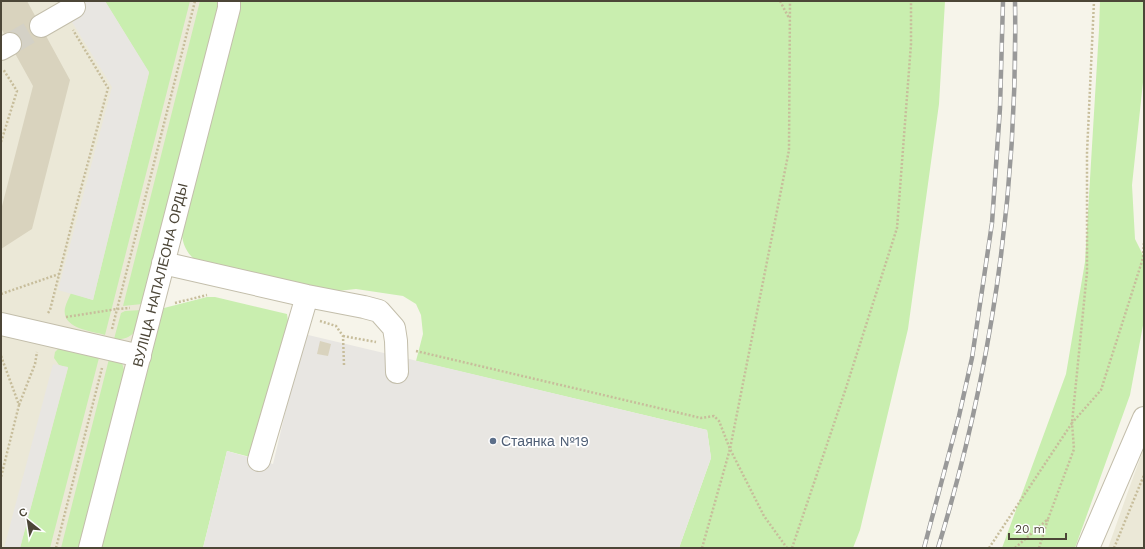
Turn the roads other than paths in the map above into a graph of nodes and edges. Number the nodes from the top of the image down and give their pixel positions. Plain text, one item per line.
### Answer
1 (229, 1) edge
2 (68, 10) road end
3 (41, 26) tunnel mouth
4 (163, 263) junction
5 (304, 306) junction
6 (1, 324) edge
7 (140, 356) junction
8 (397, 372) dead end
9 (1144, 418) edge
10 (259, 460) dead end
11 (90, 548) edge
12 (1088, 548) edge

1 - 4 street, ВУЛІЦА НАПАЛЕОНА ОРДЫ
2 - 3 street
4 - 5 street
4 - 7 street, ВУЛІЦА НАПАЛЕОНА ОРДЫ
5 - 8 street
5 - 10 street
6 - 7 street
7 - 11 street, ВУЛІЦА НАПАЛЕОНА ОРДЫ
9 - 12 street

